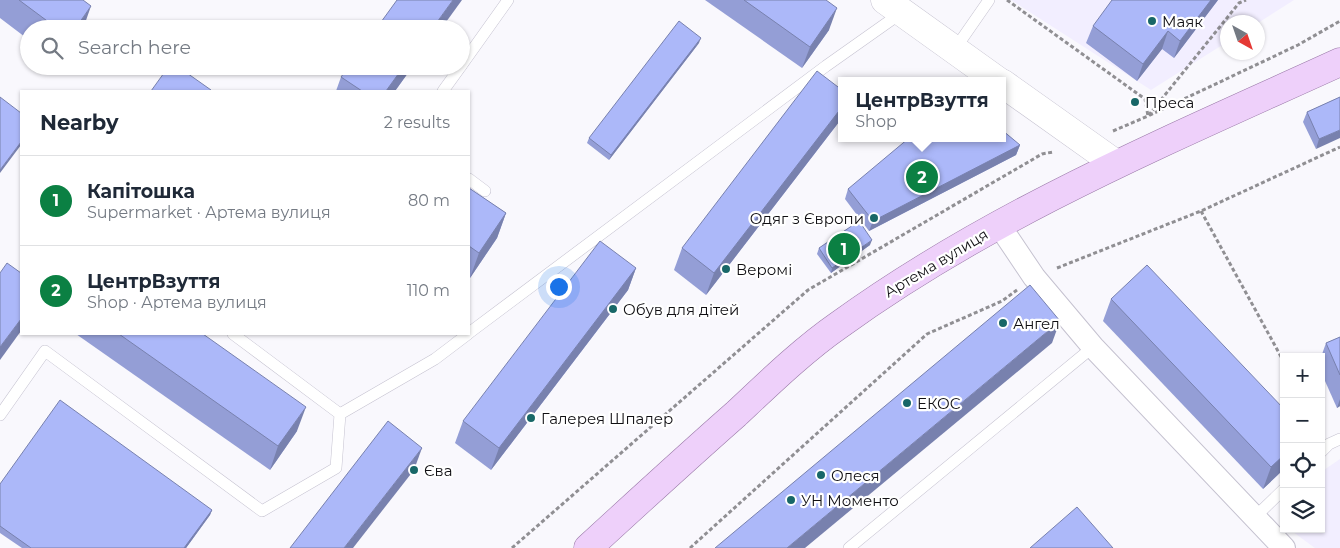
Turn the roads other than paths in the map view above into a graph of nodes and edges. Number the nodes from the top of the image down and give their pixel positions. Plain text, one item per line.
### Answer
1 (508, 0) edge
2 (989, 0) edge
3 (894, 6) edge
4 (955, 49) junction
5 (470, 53) edge
6 (1340, 62) edge
7 (455, 75) edge
8 (993, 77) edge
9 (1006, 86) edge
10 (444, 90) edge
11 (1116, 164) junction
12 (470, 180) edge
13 (485, 191) dead end
14 (999, 225) junction
15 (470, 332) edge
16 (233, 335) edge
17 (465, 335) edge
18 (1093, 347) junction
19 (340, 414) junction
20 (0, 415) edge
21 (1340, 439) edge
22 (1325, 448) edge
23 (1280, 493) edge
24 (1255, 517) junction
25 (588, 548) edge
26 (850, 548) edge
27 (1284, 548) edge

1 - 5 lane
2 - 4 lane
3 - 4 street
3 - 15 lane
4 - 8 street
6 - 11 main road, Артема вулиця
7 - 10 lane
9 - 11 street
11 - 14 main road, Артема вулиця
12 - 13 lane
14 - 18 street
14 - 25 main road, Артема вулиця
16 - 19 lane
17 - 19 lane
18 - 24 street
18 - 26 lane
19 - 20 lane
21 - 22 lane
23 - 24 lane
24 - 27 street

